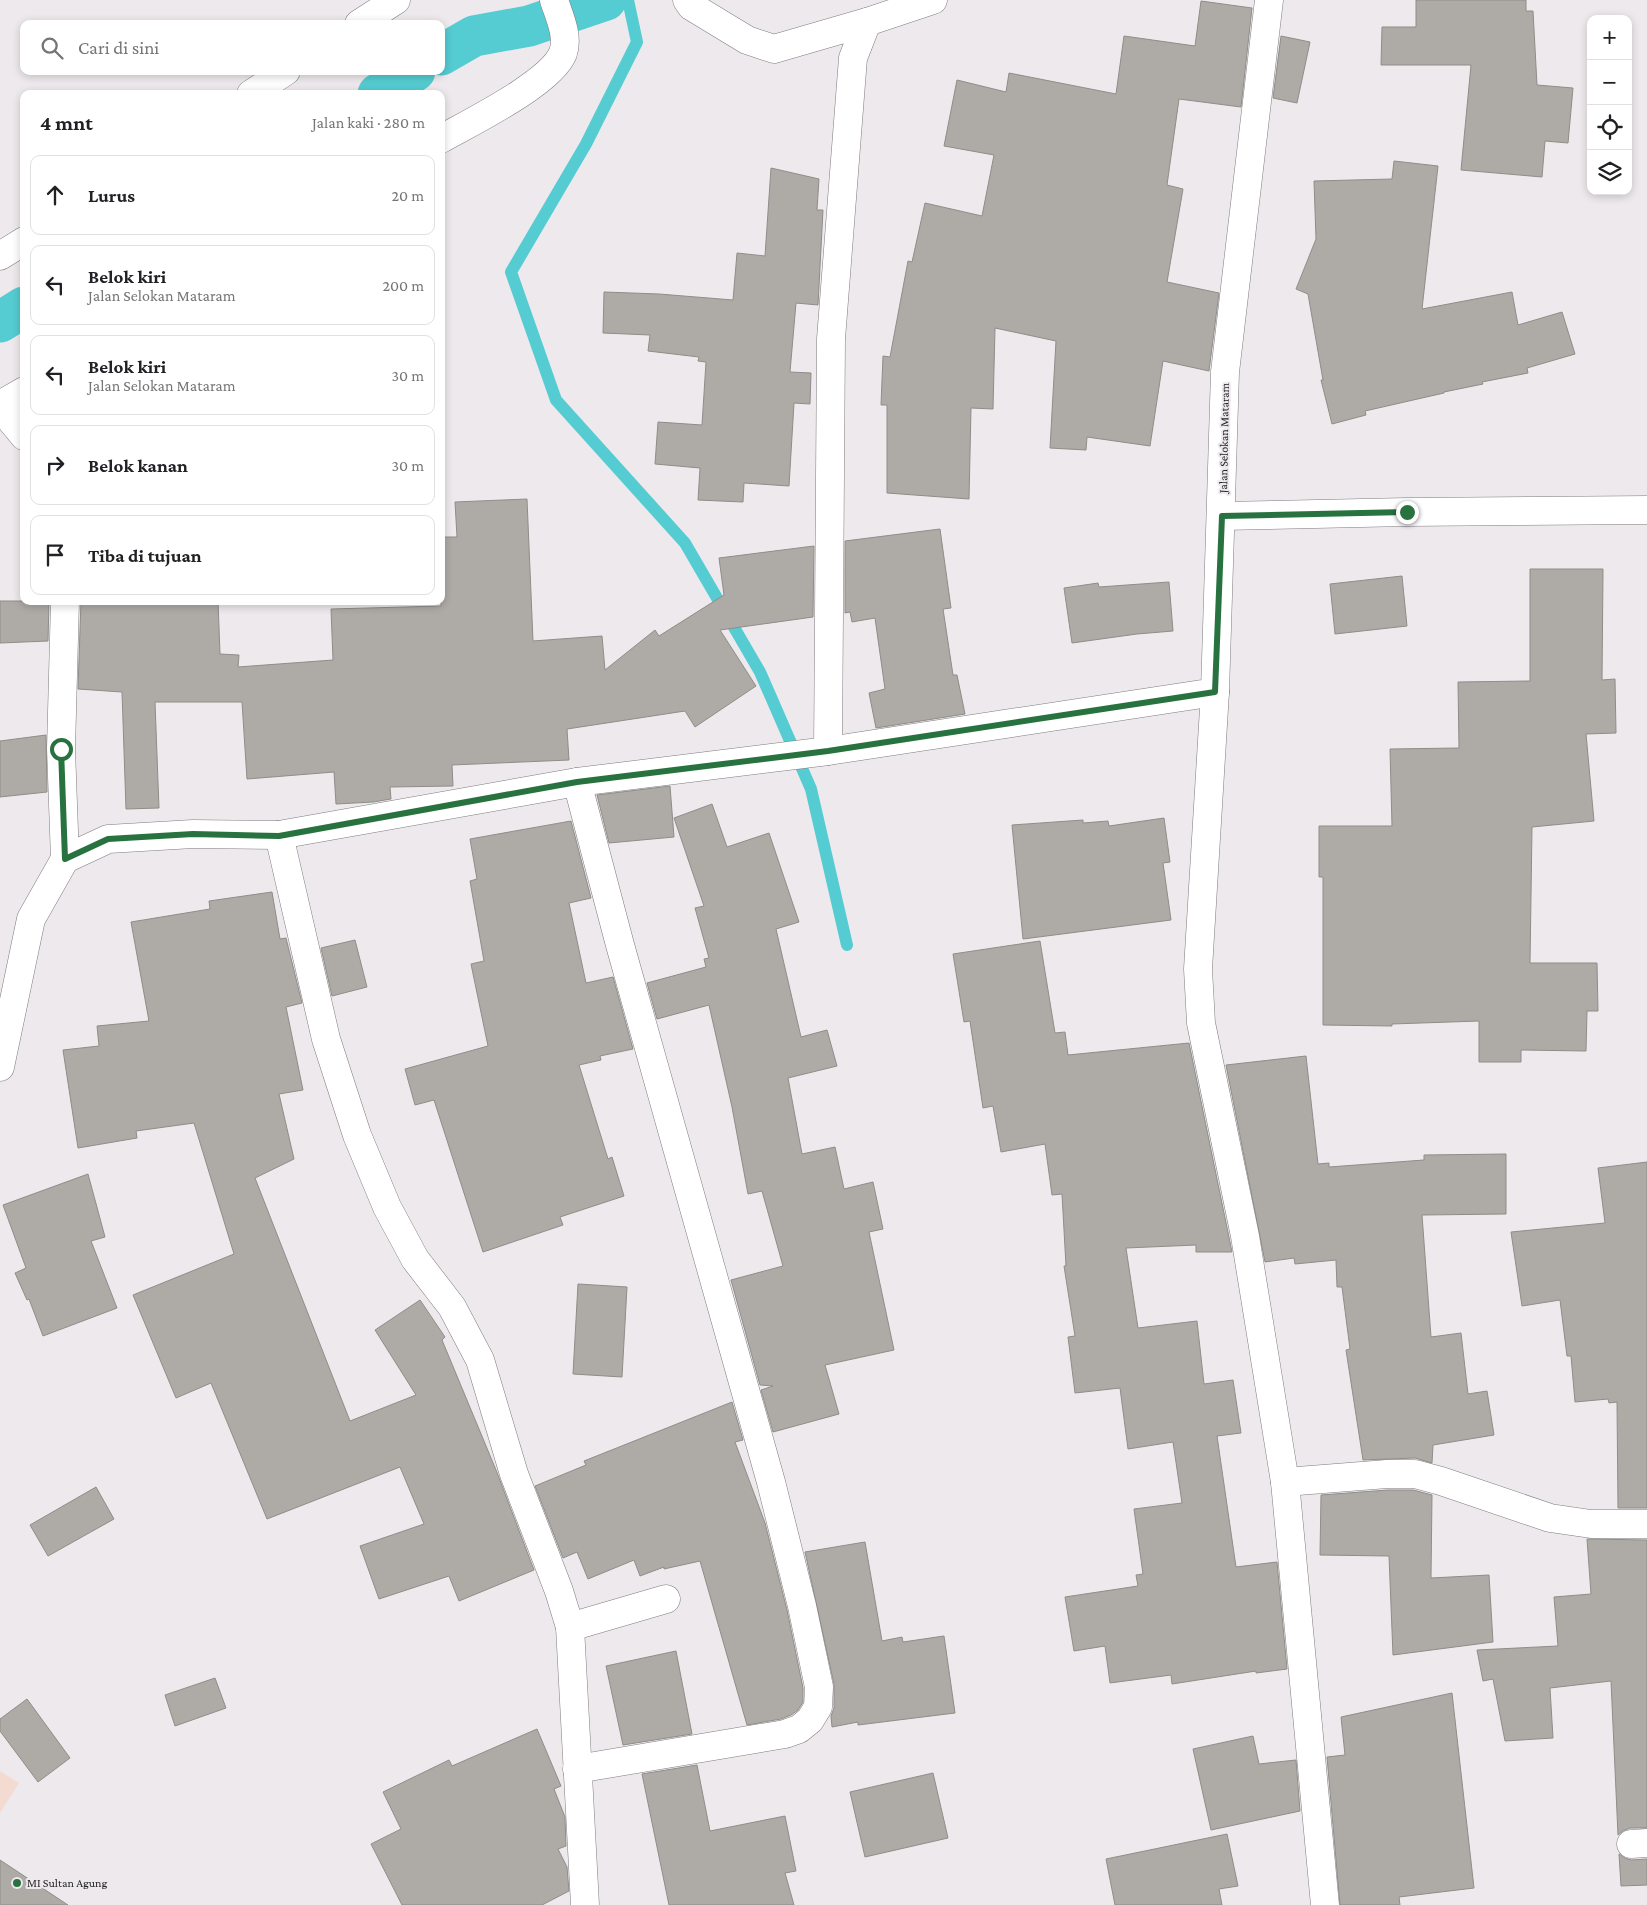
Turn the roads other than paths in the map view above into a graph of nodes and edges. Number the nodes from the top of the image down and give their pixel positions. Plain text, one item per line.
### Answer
1 (396, 0) edge
2 (554, 0) edge
3 (933, 0) edge
4 (1269, 0) edge
5 (689, 3) edge
6 (366, 20) edge
7 (867, 22) junction
8 (280, 75) edge
9 (257, 90) edge
10 (445, 137) edge
11 (20, 244) edge
12 (0, 256) edge
13 (20, 394) edge
14 (0, 406) edge
15 (20, 431) edge
16 (1647, 510) edge
17 (1222, 516) junction
18 (65, 605) edge
19 (1215, 692) junction
20 (828, 751) junction
21 (577, 782) junction
22 (279, 836) junction
23 (65, 859) junction
24 (0, 1067) edge
25 (1285, 1482) junction
26 (1647, 1524) edge
27 (666, 1600) dead end
28 (570, 1628) junction
29 (577, 1769) junction
30 (585, 1905) edge
31 (1325, 1905) edge

1 - 6 street
2 - 10 street
3 - 7 street
4 - 17 street, Jalan Selokan Mataram
5 - 7 street
7 - 20 street
8 - 9 street
11 - 12 street
13 - 14 street
14 - 15 street
16 - 17 street
17 - 19 street, Jalan Selokan Mataram
18 - 23 street
19 - 20 street
19 - 25 street, Jalan Selokan Mataram
20 - 21 street
21 - 22 street
21 - 29 street
22 - 23 street
22 - 28 street
23 - 24 street
25 - 26 street
25 - 31 street, Jalan Selokan Mataram
27 - 28 street
28 - 29 street
29 - 30 street

